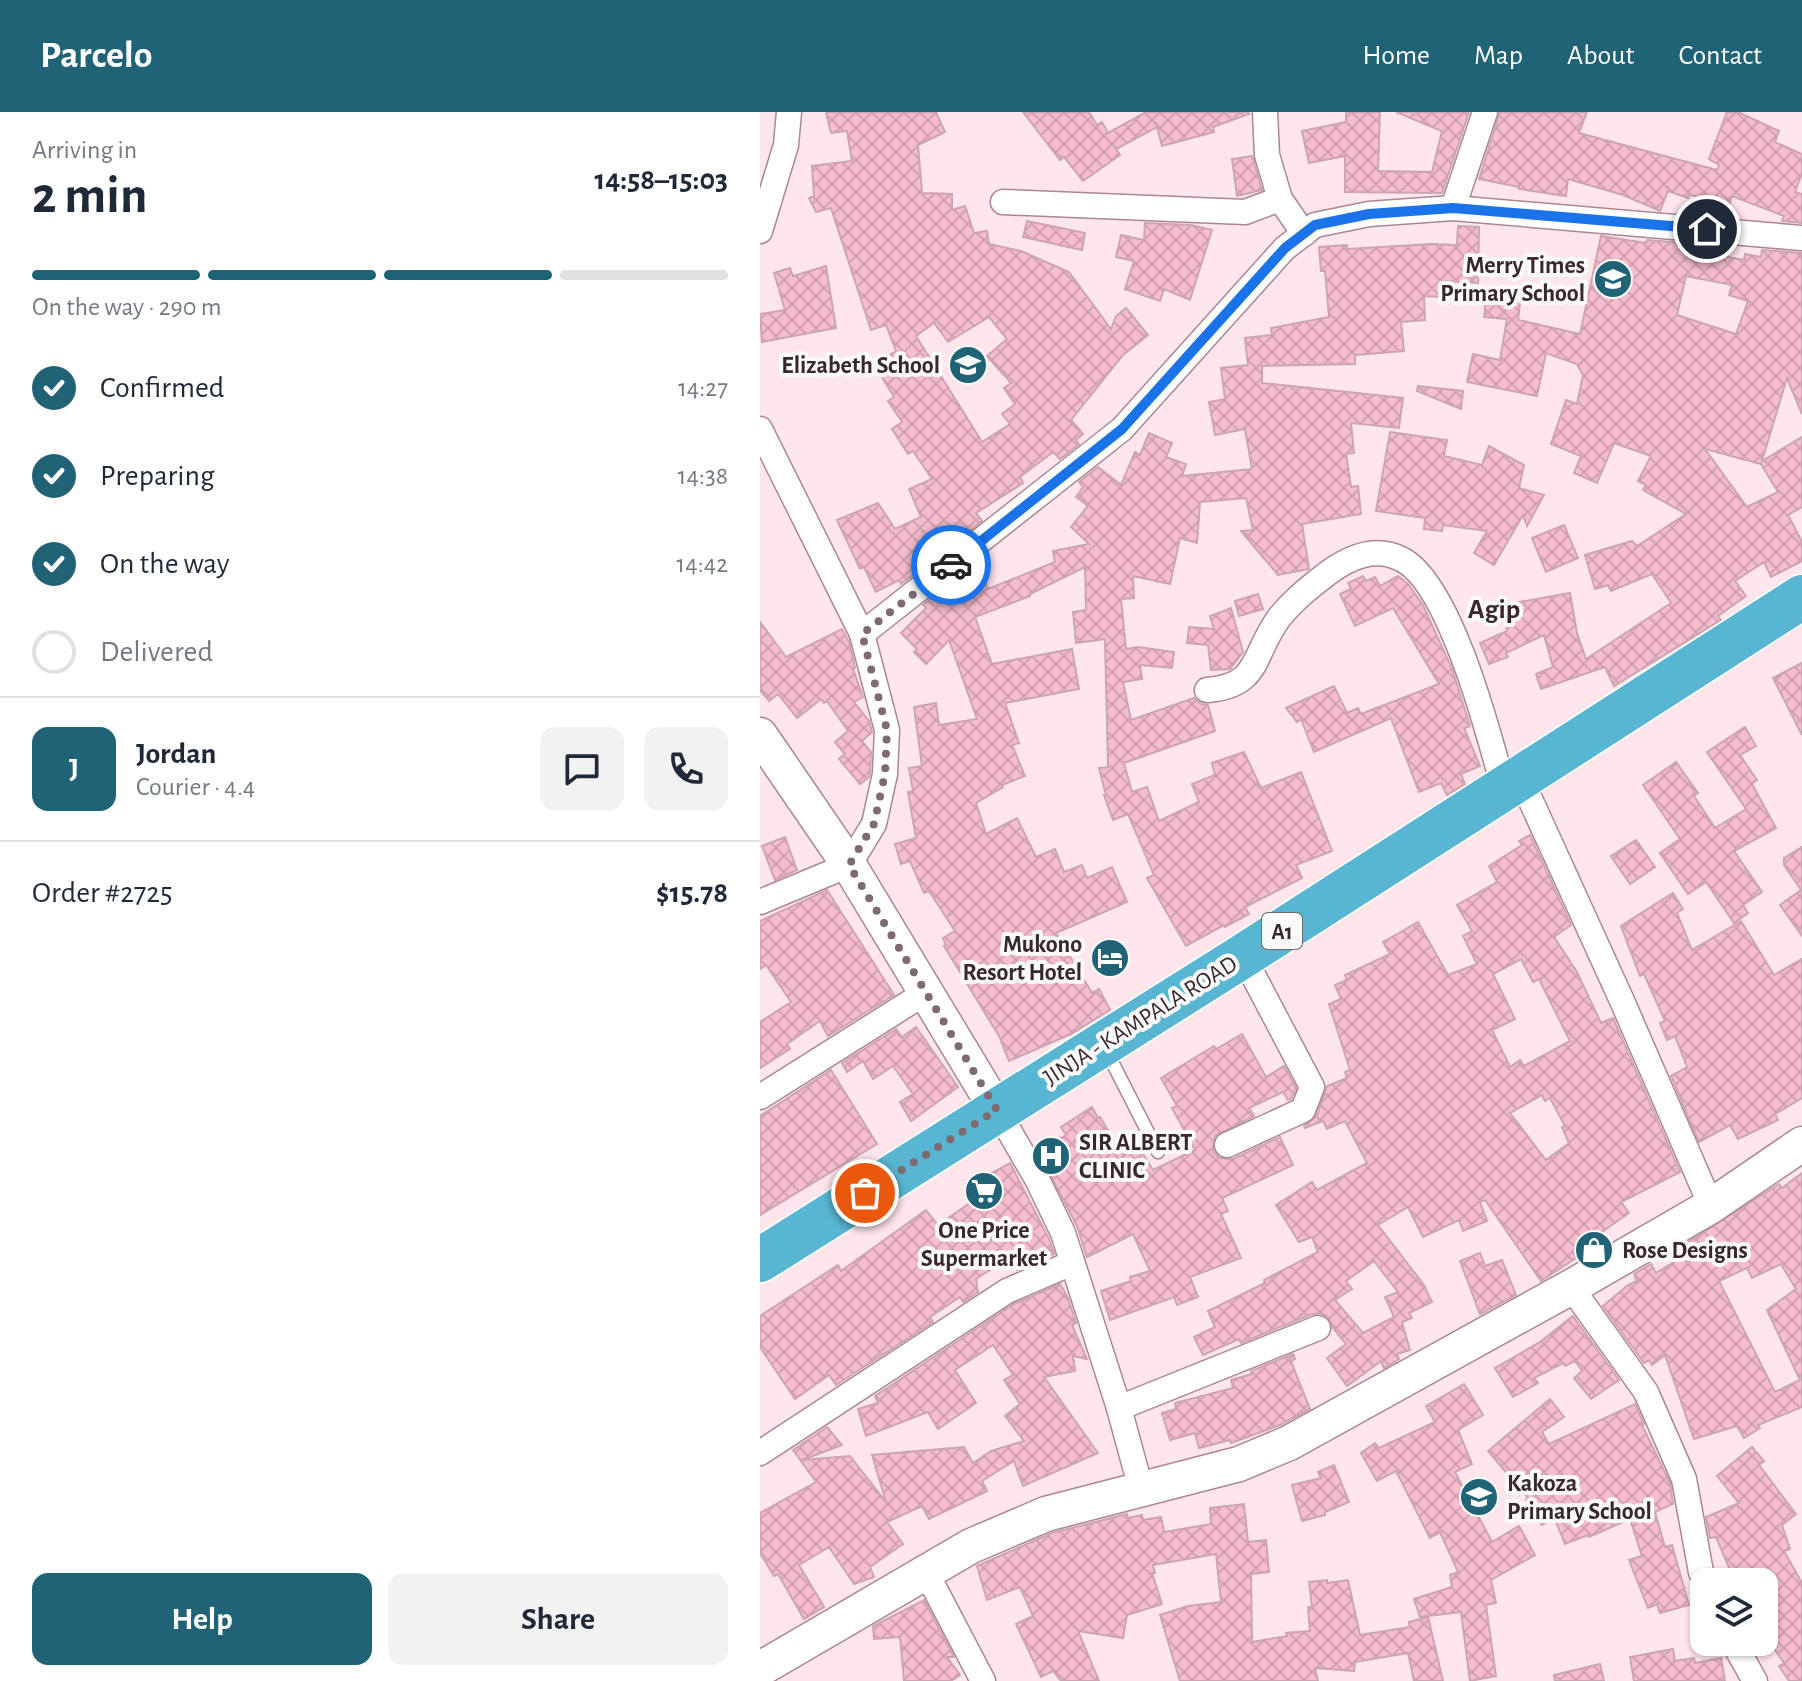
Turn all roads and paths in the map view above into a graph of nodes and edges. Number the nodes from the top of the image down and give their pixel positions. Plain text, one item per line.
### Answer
1 (789, 112) edge
2 (1265, 112) edge
3 (1485, 112) edge
4 (1280, 199) junction
5 (1003, 202) dead end
6 (1453, 208) junction
7 (760, 231) edge
8 (1304, 234) junction
9 (1802, 238) edge
10 (760, 429) edge
11 (1802, 597) edge
12 (862, 634) junction
13 (1207, 690) dead end
14 (760, 735) edge
15 (1512, 784) junction
16 (849, 865) junction
17 (760, 902) edge
18 (1243, 956) junction
19 (925, 993) junction
20 (1103, 1044) junction
21 (760, 1097) edge
22 (997, 1110) junction
23 (1802, 1144) edge
24 (1227, 1145) dead end
25 (1158, 1152) dead end
26 (1711, 1206) junction
27 (760, 1260) edge
28 (1072, 1263) junction
29 (1571, 1287) junction
30 (1318, 1328) dead end
31 (1119, 1408) junction
32 (760, 1453) edge
33 (1141, 1489) junction
34 (1700, 1568) edge
35 (926, 1572) junction
36 (1741, 1656) edge
37 (760, 1669) edge
38 (983, 1681) edge
39 (1755, 1681) edge

1 - 7 street
2 - 4 street
3 - 6 street
4 - 5 street
4 - 8 street
6 - 8 street
6 - 9 street
8 - 12 street
10 - 12 street
11 - 15 highway, JINJA - KAMPALA ROAD / A1
12 - 16 street
13 - 15 street
14 - 16 street
15 - 18 highway, JINJA - KAMPALA ROAD / A1
15 - 26 street
16 - 17 street
16 - 19 street
18 - 20 highway, JINJA - KAMPALA ROAD / A1
18 - 24 street
19 - 21 street
19 - 22 street
20 - 22 highway, JINJA - KAMPALA ROAD / A1
20 - 25 lane
22 - 27 highway, JINJA - KAMPALA ROAD / A1
22 - 28 street
23 - 26 street
26 - 29 street
28 - 31 street
28 - 32 street
29 - 33 street
29 - 34 street
30 - 31 street
31 - 33 street
33 - 35 street
35 - 37 street
35 - 38 street
36 - 39 street

